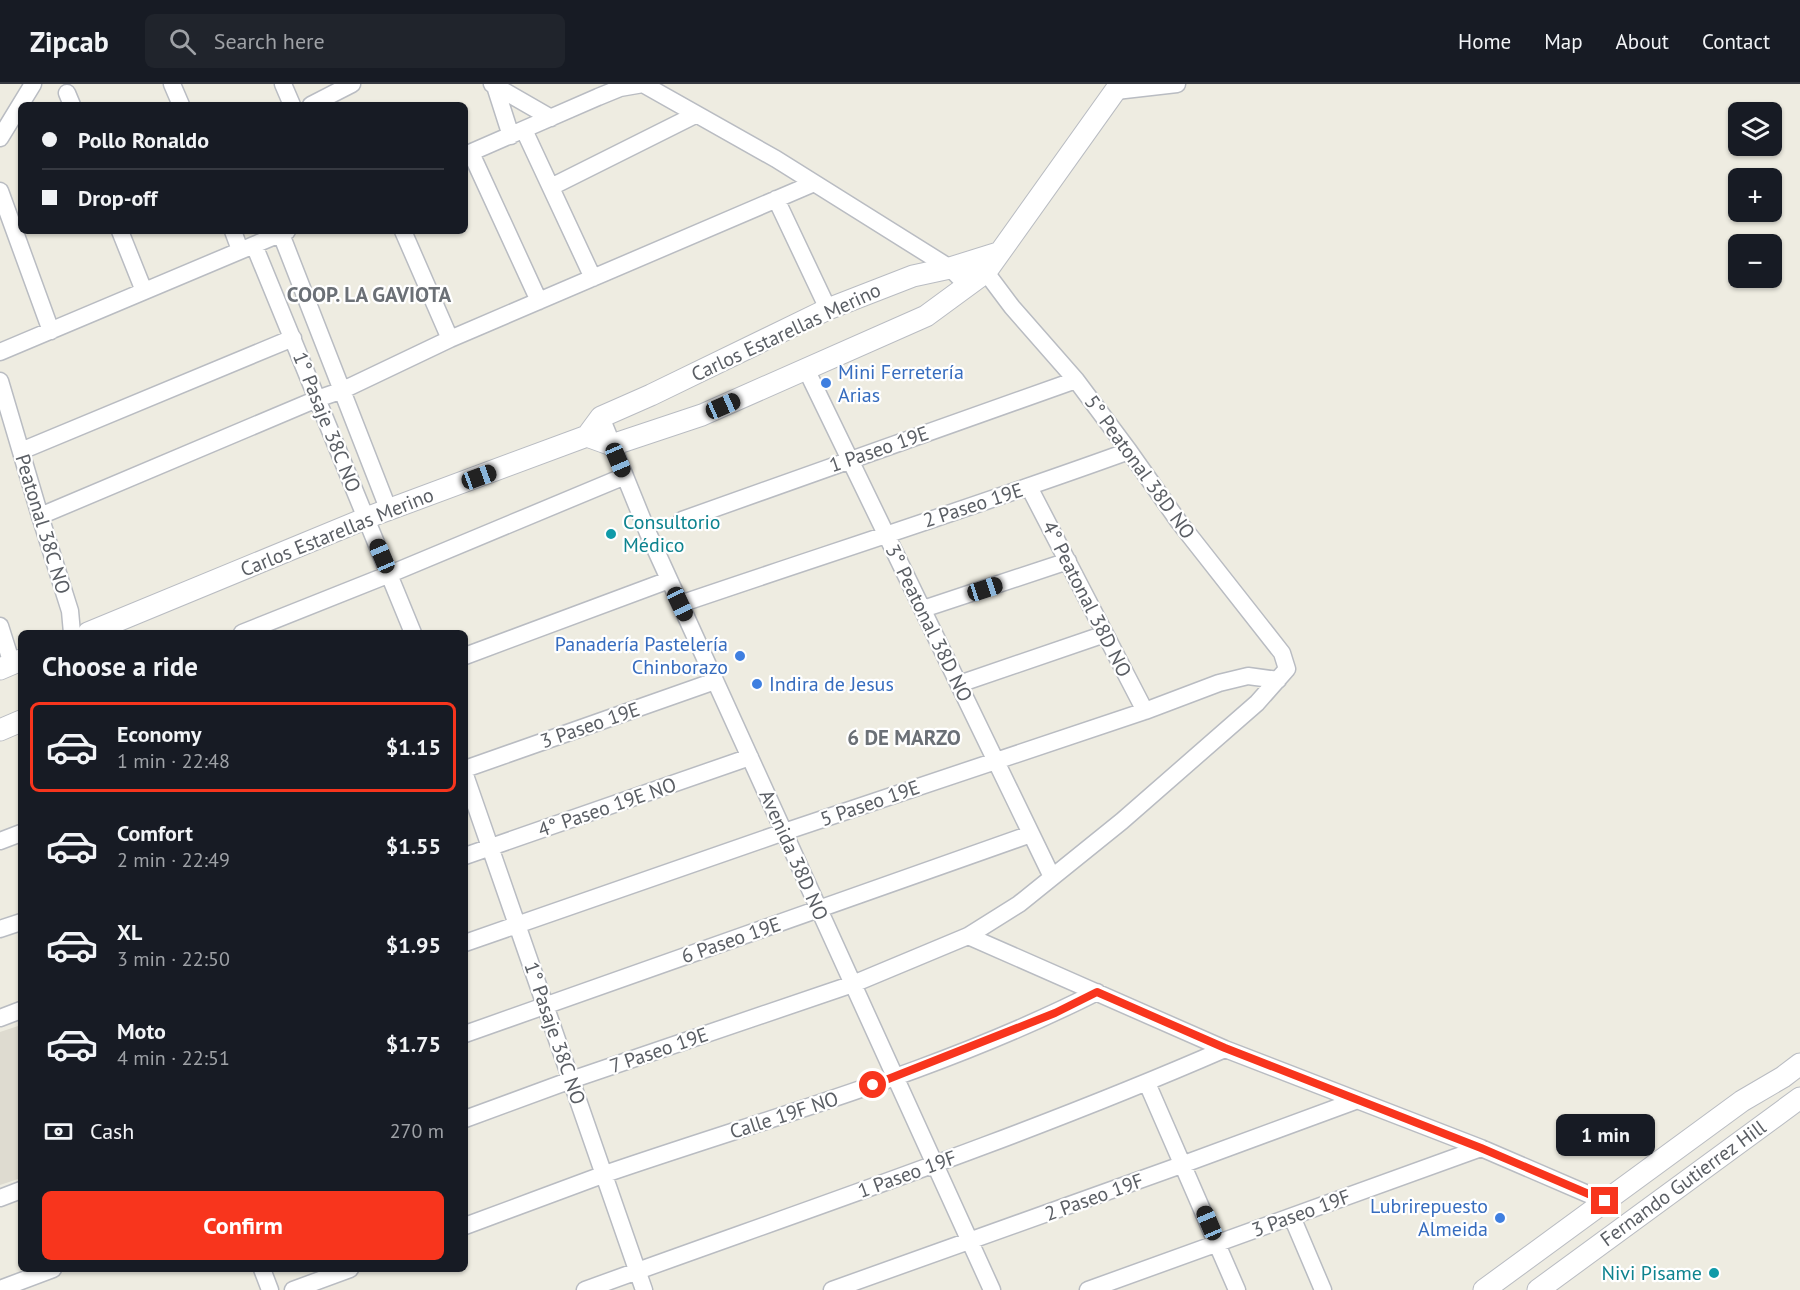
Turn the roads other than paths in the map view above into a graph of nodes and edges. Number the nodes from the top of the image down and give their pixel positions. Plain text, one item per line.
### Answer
1 (33, 84) edge
2 (172, 84) edge
3 (283, 84) edge
4 (352, 84) edge
5 (1177, 84) edge
6 (493, 85) edge
7 (1118, 88) edge
8 (22, 102) edge
9 (180, 102) edge
10 (291, 102) edge
11 (317, 102) edge
12 (18, 109) edge
13 (695, 115) junction
14 (551, 118) junction
15 (518, 133) junction
16 (0, 138) edge
17 (468, 154) edge
18 (812, 184) junction
19 (551, 187) junction
20 (0, 191) edge
21 (776, 199) junction
22 (121, 234) edge
23 (235, 234) edge
24 (279, 234) edge
25 (285, 234) edge
26 (404, 234) edge
27 (247, 248) junction
28 (981, 266) junction
29 (951, 268) junction
30 (593, 278) junction
31 (967, 285) junction
32 (144, 291) junction
33 (539, 301) junction
34 (828, 309) junction
35 (51, 331) junction
36 (293, 338) junction
37 (450, 339) junction
38 (0, 352) edge
39 (806, 369) junction
40 (1076, 380) junction
41 (0, 381) edge
42 (343, 390) junction
43 (317, 399) junction
44 (601, 417) junction
45 (587, 436) junction
46 (612, 445) junction
47 (21, 451) junction
48 (1129, 451) junction
49 (850, 459) junction
50 (625, 476) junction
51 (1029, 487) junction
52 (389, 510) junction
53 (40, 516) junction
54 (366, 519) junction
55 (682, 520) dead end
56 (886, 533) junction
57 (1068, 561) junction
58 (390, 574) junction
59 (669, 580) junction
60 (680, 604) junction
61 (922, 609) junction
62 (0, 626) edge
63 (72, 630) edge
64 (95, 630) edge
65 (250, 630) edge
66 (412, 630) edge
67 (1105, 634) junction
68 (468, 655) edge
69 (11, 664) edge
70 (1278, 680) junction
71 (715, 681) junction
72 (959, 684) junction
73 (1145, 711) junction
74 (18, 722) edge
75 (0, 730) edge
76 (750, 757) junction
77 (996, 761) junction
78 (468, 768) edge
79 (468, 784) edge
80 (784, 832) junction
81 (18, 834) edge
82 (1031, 834) junction
83 (0, 841) edge
84 (490, 847) junction
85 (468, 855) edge
86 (1052, 877) junction
87 (819, 910) junction
88 (18, 923) edge
89 (517, 925) junction
90 (0, 929) edge
91 (968, 936) junction
92 (468, 942) edge
93 (853, 984) junction
94 (1097, 992) junction
95 (545, 1005) junction
96 (18, 1011) edge
97 (0, 1017) edge
98 (468, 1033) edge
99 (1225, 1048) junction
100 (1800, 1064) edge
101 (896, 1078) junction
102 (571, 1080) junction
103 (1147, 1083) junction
104 (1800, 1098) edge
105 (1355, 1101) junction
106 (468, 1118) edge
107 (1481, 1148) junction
108 (935, 1164) junction
109 (1184, 1164) junction
110 (604, 1174) junction
111 (18, 1191) edge
112 (0, 1198) edge
113 (1605, 1201) junction
114 (1292, 1217) junction
115 (468, 1225) edge
116 (970, 1241) junction
117 (1218, 1243) junction
118 (638, 1271) junction
119 (45, 1272) edge
120 (263, 1272) edge
121 (342, 1272) edge
122 (0, 1289) edge
123 (270, 1290) edge
124 (293, 1290) edge
125 (585, 1290) edge
126 (644, 1290) edge
127 (832, 1290) edge
128 (992, 1290) edge
129 (1088, 1290) edge
130 (1237, 1290) edge
131 (1323, 1290) edge
132 (1484, 1290) edge
133 (1538, 1290) edge

1 - 8 street
2 - 9 street
3 - 10 street
4 - 11 street
5 - 7 street
6 - 14 street
6 - 15 street
7 - 28 street, Carlos Estarellas Merino
12 - 16 street
13 - 14 street
13 - 18 street
13 - 19 street
14 - 15 street
15 - 17 street
15 - 19 street
17 - 33 street
18 - 21 street
18 - 29 street
19 - 30 street
20 - 35 street
21 - 30 street
21 - 34 street
22 - 32 street
23 - 27 street, 1° Pasaje 38C NO
24 - 27 street
25 - 42 street, 1° Pasaje 38C NO
26 - 37 street
27 - 32 street
27 - 36 street, 1° Pasaje 38C NO
28 - 29 street, Carlos Estarellas Merino
28 - 31 street, Carlos Estarellas Merino
28 - 40 street, 5° Peatonal 38D NO
29 - 31 street
29 - 34 street, Carlos Estarellas Merino
30 - 33 street
31 - 39 street, Carlos Estarellas Merino
32 - 35 street
33 - 37 street
34 - 44 street, Carlos Estarellas Merino
35 - 38 street
36 - 43 street, 1° Pasaje 38C NO
36 - 47 street
37 - 42 street
39 - 46 street, Carlos Estarellas Merino
39 - 49 street, 3° Peatonal 38D NO
40 - 48 street, 5° Peatonal 38D NO
40 - 49 street, 1 Paseo 19E
41 - 47 street, Peatonal 38C NO
42 - 43 street
42 - 52 street, 1° Pasaje 38C NO
43 - 53 street
43 - 54 street, 1° Pasaje 38C NO
44 - 45 street, Carlos Estarellas Merino
44 - 46 street, Avenida 38D NO
45 - 46 street
45 - 52 street, Carlos Estarellas Merino
46 - 50 street, Avenida 38D NO
47 - 53 street, Peatonal 38C NO
48 - 51 street, 2 Paseo 19E
48 - 70 street, 5° Peatonal 38D NO
49 - 55 street, 1 Paseo 19E
49 - 56 street, 3° Peatonal 38D NO
50 - 58 street
50 - 59 street, Avenida 38D NO
51 - 56 street, 2 Paseo 19E
51 - 57 street, 4° Peatonal 38D NO
52 - 54 street, Carlos Estarellas Merino
53 - 63 street, Peatonal 38C NO
54 - 58 street, 1° Pasaje 38C NO
54 - 64 street, Carlos Estarellas Merino
56 - 60 street, 2 Paseo 19E
56 - 61 street, 3° Peatonal 38D NO
57 - 61 street
57 - 67 street, 4° Peatonal 38D NO
58 - 65 street
58 - 66 street, 1° Pasaje 38C NO
59 - 60 street, Avenida 38D NO
59 - 68 street
60 - 71 street, Avenida 38D NO
61 - 72 street, 3° Peatonal 38D NO
62 - 69 street
67 - 72 street
67 - 73 street, 4° Peatonal 38D NO
70 - 73 street, 5 Paseo 19E
70 - 86 street, 7 Paseo 19E
71 - 76 street, Avenida 38D NO
71 - 78 street, 3 Paseo 19E
72 - 77 street, 3° Peatonal 38D NO
73 - 77 street, 5 Paseo 19E
74 - 75 street
76 - 80 street, Avenida 38D NO
76 - 84 street, 4° Paseo 19E NO
77 - 80 street, 5 Paseo 19E
77 - 82 street, 3° Peatonal 38D NO
79 - 84 street, 1° Pasaje 38C NO
80 - 87 street, Avenida 38D NO
80 - 89 street, 5 Paseo 19E
81 - 83 street
82 - 86 street, 3° Peatonal 38D NO
82 - 87 street, 6 Paseo 19E
84 - 85 street, 4° Paseo 19E NO
84 - 89 street, 1° Pasaje 38C NO
86 - 91 street, 7 Paseo 19E
87 - 93 street, Avenida 38D NO
87 - 95 street, 6 Paseo 19E
88 - 90 street
89 - 92 street, 5 Paseo 19E
89 - 95 street, 1° Pasaje 38C NO
91 - 93 street, 7 Paseo 19E
91 - 94 street
93 - 101 street, Avenida 38D NO
93 - 102 street, 7 Paseo 19E
94 - 99 street
94 - 101 street, Calle 19F NO
95 - 98 street, 6 Paseo 19E
95 - 102 street, 1° Pasaje 38C NO
96 - 97 street
99 - 103 street, 1 Paseo 19F
99 - 105 street
100 - 113 street, Fernando Gutierrez Hill
101 - 108 street, Avenida 38D NO
101 - 110 street, Calle 19F NO
102 - 106 street, 7 Paseo 19E
102 - 110 street, 1° Pasaje 38C NO
103 - 108 street, 1 Paseo 19F
103 - 109 street
104 - 133 street, Fernando Gutierrez Hill
105 - 107 street
105 - 109 street, 2 Paseo 19F
107 - 113 street
107 - 114 street, 3 Paseo 19F
108 - 116 street, Avenida 38D NO
108 - 118 street, 1 Paseo 19F
109 - 116 street, 2 Paseo 19F
109 - 117 street
110 - 115 street, Calle 19F NO
110 - 118 street, 1° Pasaje 38C NO
111 - 112 street
113 - 132 street, Fernando Gutierrez Hill
114 - 117 street, 3 Paseo 19F
114 - 131 street
116 - 127 street, 2 Paseo 19F
116 - 128 street, Avenida 38D NO
117 - 129 street, 3 Paseo 19F
117 - 130 street
118 - 125 street, 1 Paseo 19F
118 - 126 street, 1° Pasaje 38C NO
119 - 122 street
120 - 123 street
121 - 124 street

